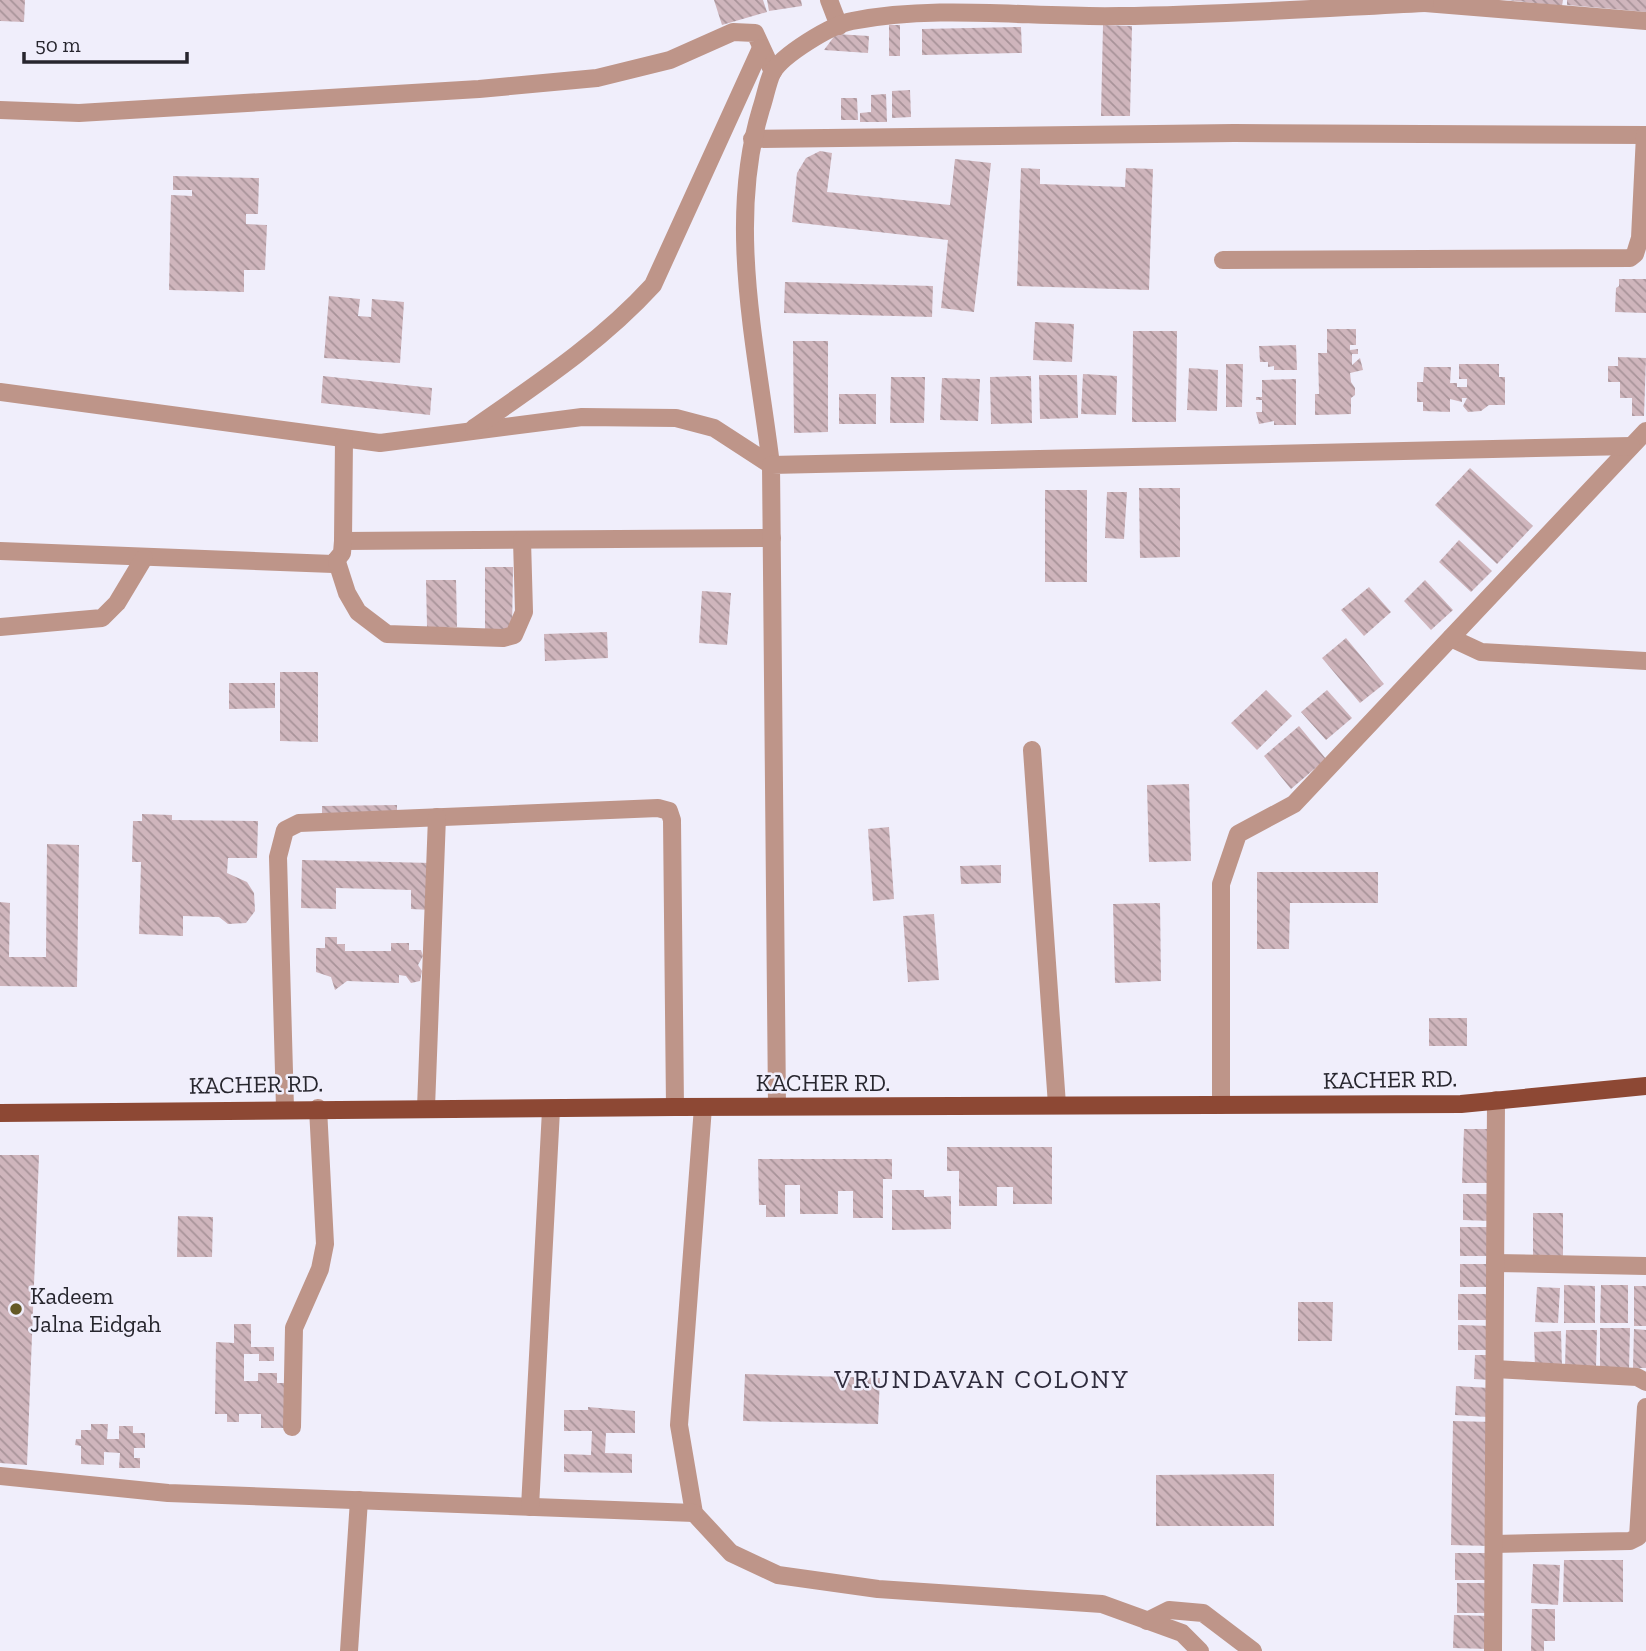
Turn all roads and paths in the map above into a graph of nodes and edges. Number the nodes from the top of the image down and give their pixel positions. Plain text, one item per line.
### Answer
1 (830, 0) edge
2 (1425, 2) edge
3 (1459, 3) edge
4 (1646, 22) edge
5 (839, 26) junction
6 (761, 48) junction
7 (773, 72) junction
8 (0, 110) edge
9 (1646, 135) edge
10 (752, 139) junction
11 (1223, 260) dead end
12 (0, 393) edge
13 (470, 431) junction
14 (1646, 431) edge
15 (344, 439) junction
16 (1631, 446) junction
17 (771, 465) junction
18 (772, 538) junction
19 (523, 540) junction
20 (343, 541) junction
21 (0, 551) edge
22 (144, 558) junction
23 (337, 562) junction
24 (0, 627) edge
25 (1451, 638) junction
26 (1646, 661) edge
27 (1032, 750) dead end
28 (437, 817) junction
29 (1646, 1086) edge
30 (1496, 1100) junction
31 (1057, 1105) junction
32 (1221, 1105) junction
33 (777, 1106) junction
34 (676, 1107) junction
35 (703, 1107) junction
36 (285, 1108) junction
37 (318, 1108) junction
38 (426, 1108) junction
39 (551, 1110) junction
40 (0, 1113) edge
41 (1495, 1263) junction
42 (1646, 1266) edge
43 (1495, 1369) junction
44 (1646, 1382) edge
45 (1646, 1407) edge
46 (292, 1427) dead end
47 (0, 1476) edge
48 (359, 1500) junction
49 (530, 1507) junction
50 (694, 1513) junction
51 (1494, 1544) junction
52 (1147, 1620) junction
53 (349, 1651) edge
54 (1200, 1651) edge
55 (1253, 1651) edge
56 (1493, 1651) edge

1 - 5 street
2 - 3 street
2 - 5 street
3 - 4 street
5 - 7 street
6 - 7 street
6 - 8 street
6 - 13 street
7 - 10 street
9 - 10 street
9 - 11 street
10 - 17 street
12 - 15 street
13 - 15 street
13 - 17 street
14 - 16 street
15 - 20 street
16 - 17 street
16 - 25 street
17 - 18 street
18 - 19 street
18 - 33 street
19 - 20 street
19 - 23 street
20 - 23 street
21 - 22 street
22 - 23 street
22 - 24 street
25 - 26 street
25 - 32 street
27 - 31 street
28 - 34 street
28 - 36 street
28 - 38 street
29 - 30 main road, KACHER RD.
30 - 32 main road, KACHER RD.
30 - 41 street
31 - 32 main road, KACHER RD.
31 - 33 main road, KACHER RD.
33 - 35 main road, KACHER RD.
34 - 35 main road, KACHER RD.
34 - 39 main road, KACHER RD.
35 - 50 street
36 - 37 main road, KACHER RD.
36 - 40 main road, KACHER RD.
37 - 38 main road, KACHER RD.
37 - 46 street
38 - 39 main road, KACHER RD.
39 - 49 street
41 - 42 street
41 - 43 street
43 - 44 street
43 - 51 street
45 - 51 street
47 - 48 street
48 - 49 street
48 - 53 street
49 - 50 street
50 - 52 street
51 - 56 street
52 - 54 street
52 - 55 street

